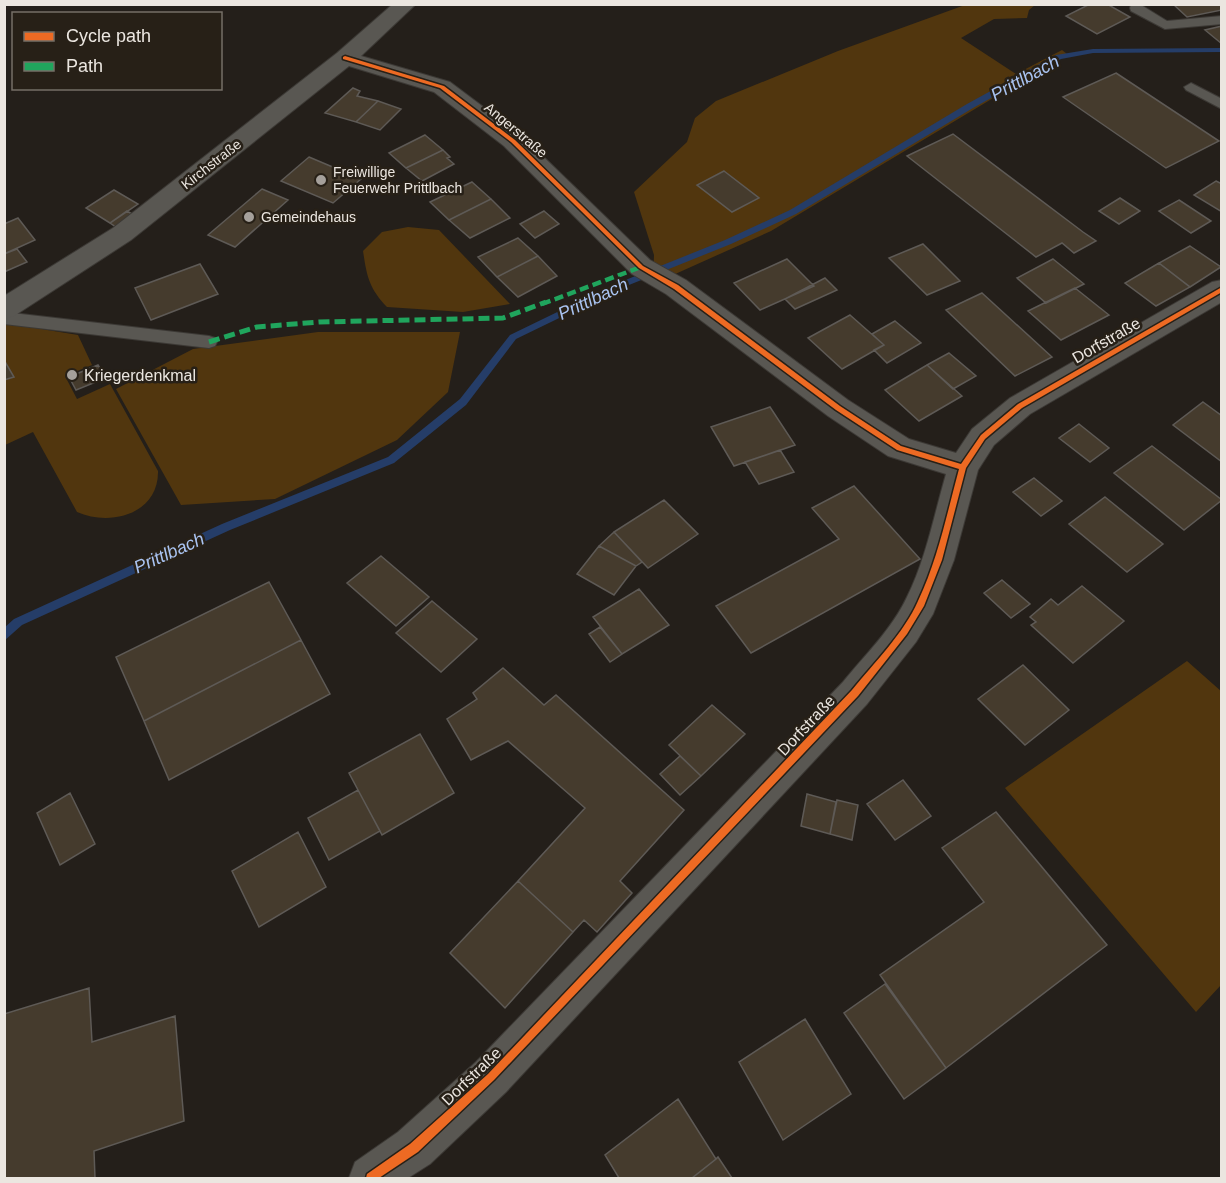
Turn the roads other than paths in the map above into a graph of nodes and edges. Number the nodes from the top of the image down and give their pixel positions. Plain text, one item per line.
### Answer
1 (406, 4) edge
2 (1136, 8) dead end
3 (1221, 20) edge
4 (345, 58) junction
5 (1191, 87) dead end
6 (1221, 105) edge
7 (1221, 291) edge
8 (4, 309) edge
9 (4, 318) edge
10 (209, 342) dead end
11 (963, 467) junction
12 (371, 1179) edge

1 - 4 street, Kirchstraße
2 - 3 lane
4 - 8 street, Kirchstraße
4 - 11 street, Angerstraße
5 - 6 lane
7 - 11 street, Dorfstraße
9 - 10 lane
11 - 12 street, Dorfstraße

